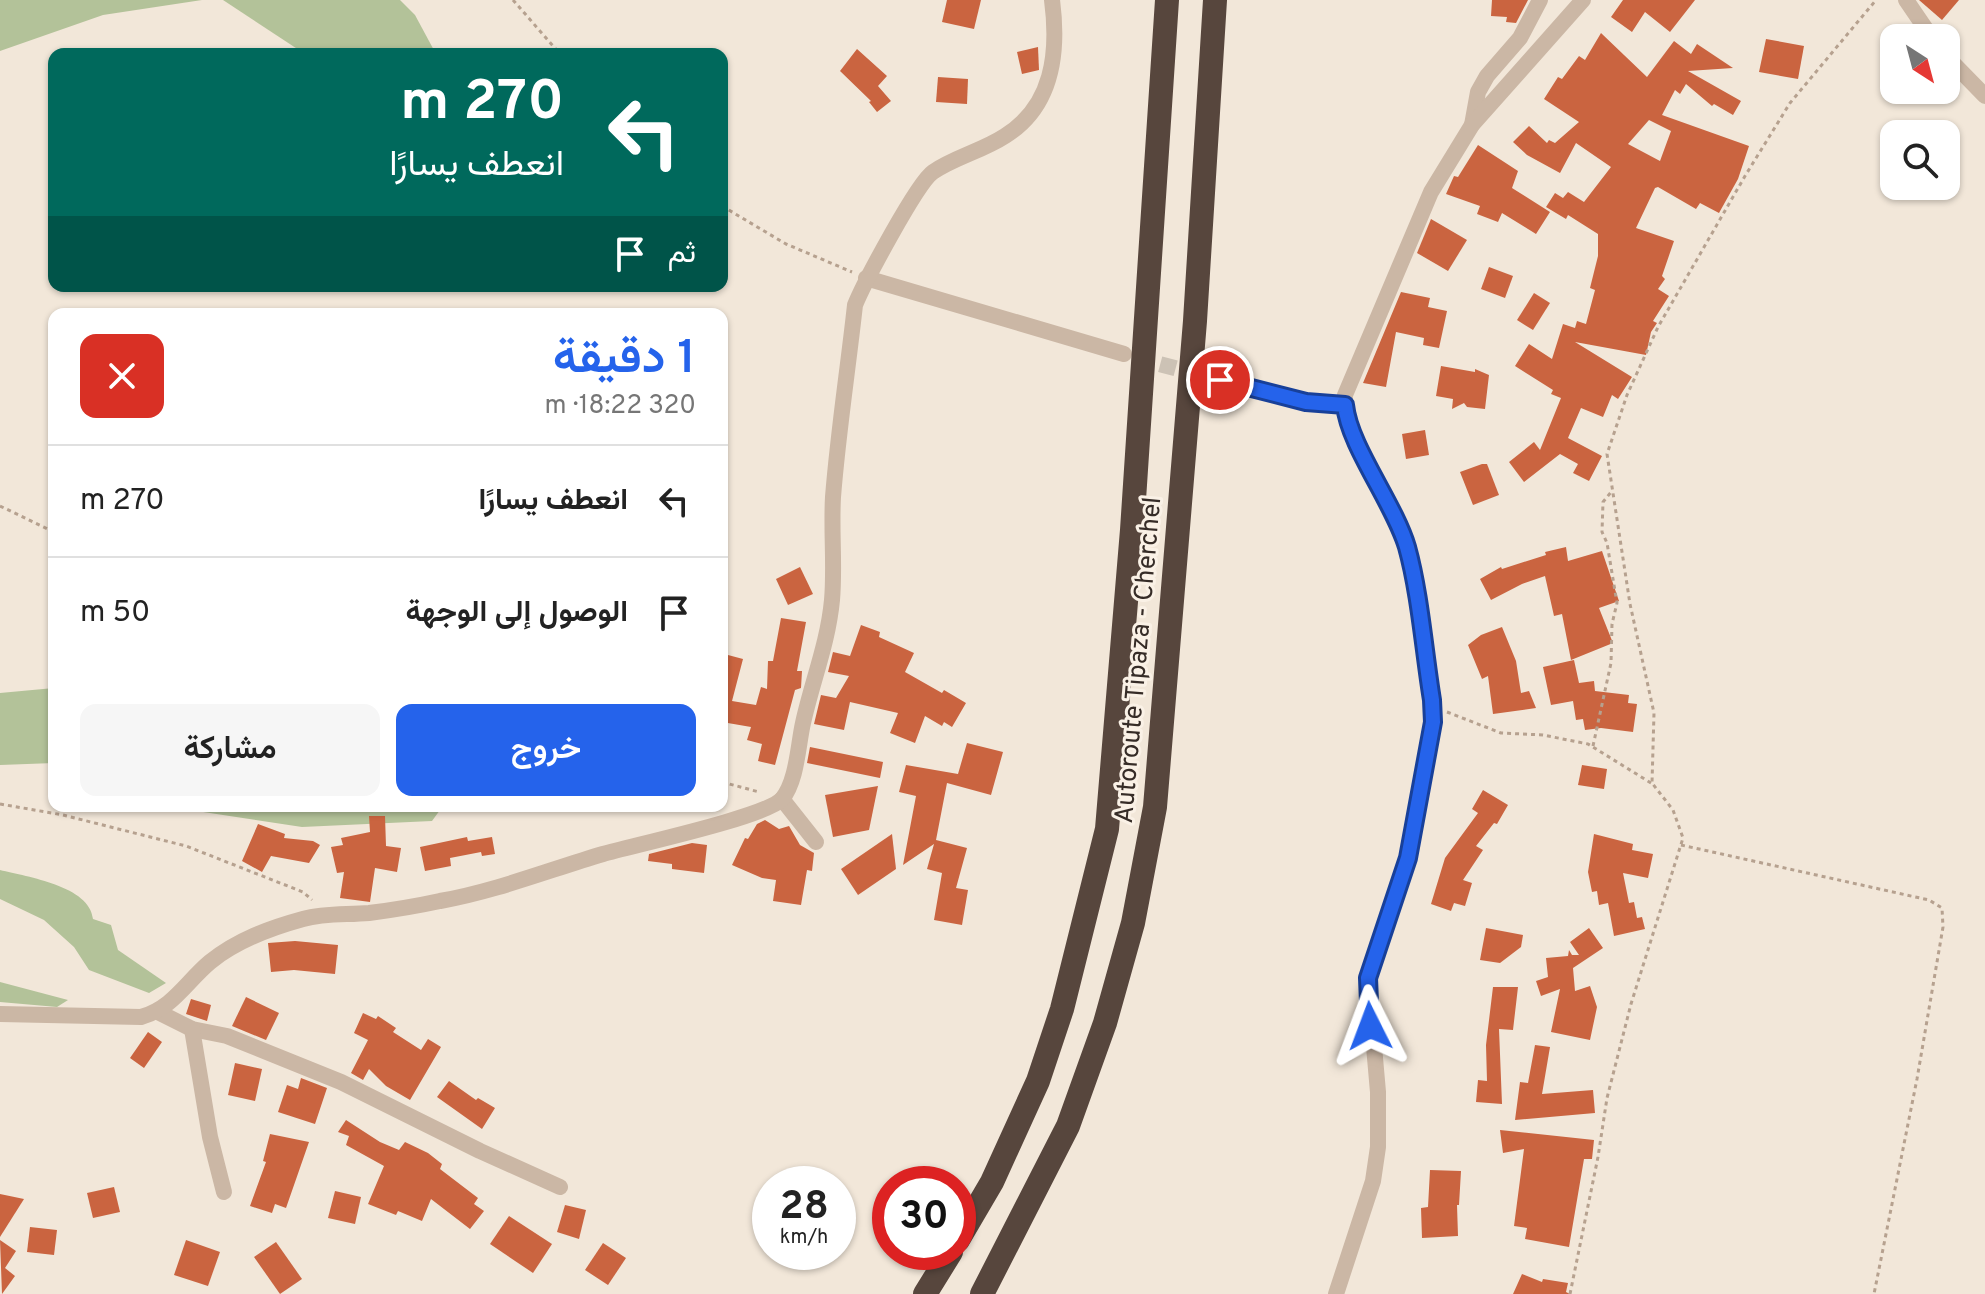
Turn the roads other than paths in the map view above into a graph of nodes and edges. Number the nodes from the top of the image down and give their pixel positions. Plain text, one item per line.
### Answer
1 (1052, 0) edge
2 (1167, 0) edge
3 (1215, 0) edge
4 (1540, 0) edge
5 (1583, 0) edge
6 (1906, 0) edge
7 (1922, 24) edge
8 (1960, 70) edge
9 (1985, 96) edge
10 (1472, 125) junction
11 (866, 278) junction
12 (1124, 354) tunnel mouth
13 (1220, 380) tunnel mouth
14 (1345, 405) junction
15 (782, 799) junction
16 (816, 842) dead end
17 (158, 1012) junction
18 (0, 1014) edge
19 (192, 1029) junction
20 (560, 1187) dead end
21 (224, 1192) dead end
22 (976, 1209) edge
23 (940, 1270) edge
24 (983, 1292) edge
25 (925, 1294) edge
26 (1336, 1294) edge

1 - 11 street
2 - 22 highway, Autoroute Tipaza - Cherchel
3 - 24 highway, Autoroute Tipaza - Cherchel
4 - 10 street
5 - 10 street
6 - 7 street
8 - 9 street
10 - 14 street
11 - 12 street
11 - 15 street
13 - 14 street
14 - 26 street
15 - 16 street
15 - 17 street
17 - 18 street
17 - 19 street
19 - 20 street
19 - 21 street
23 - 25 highway

